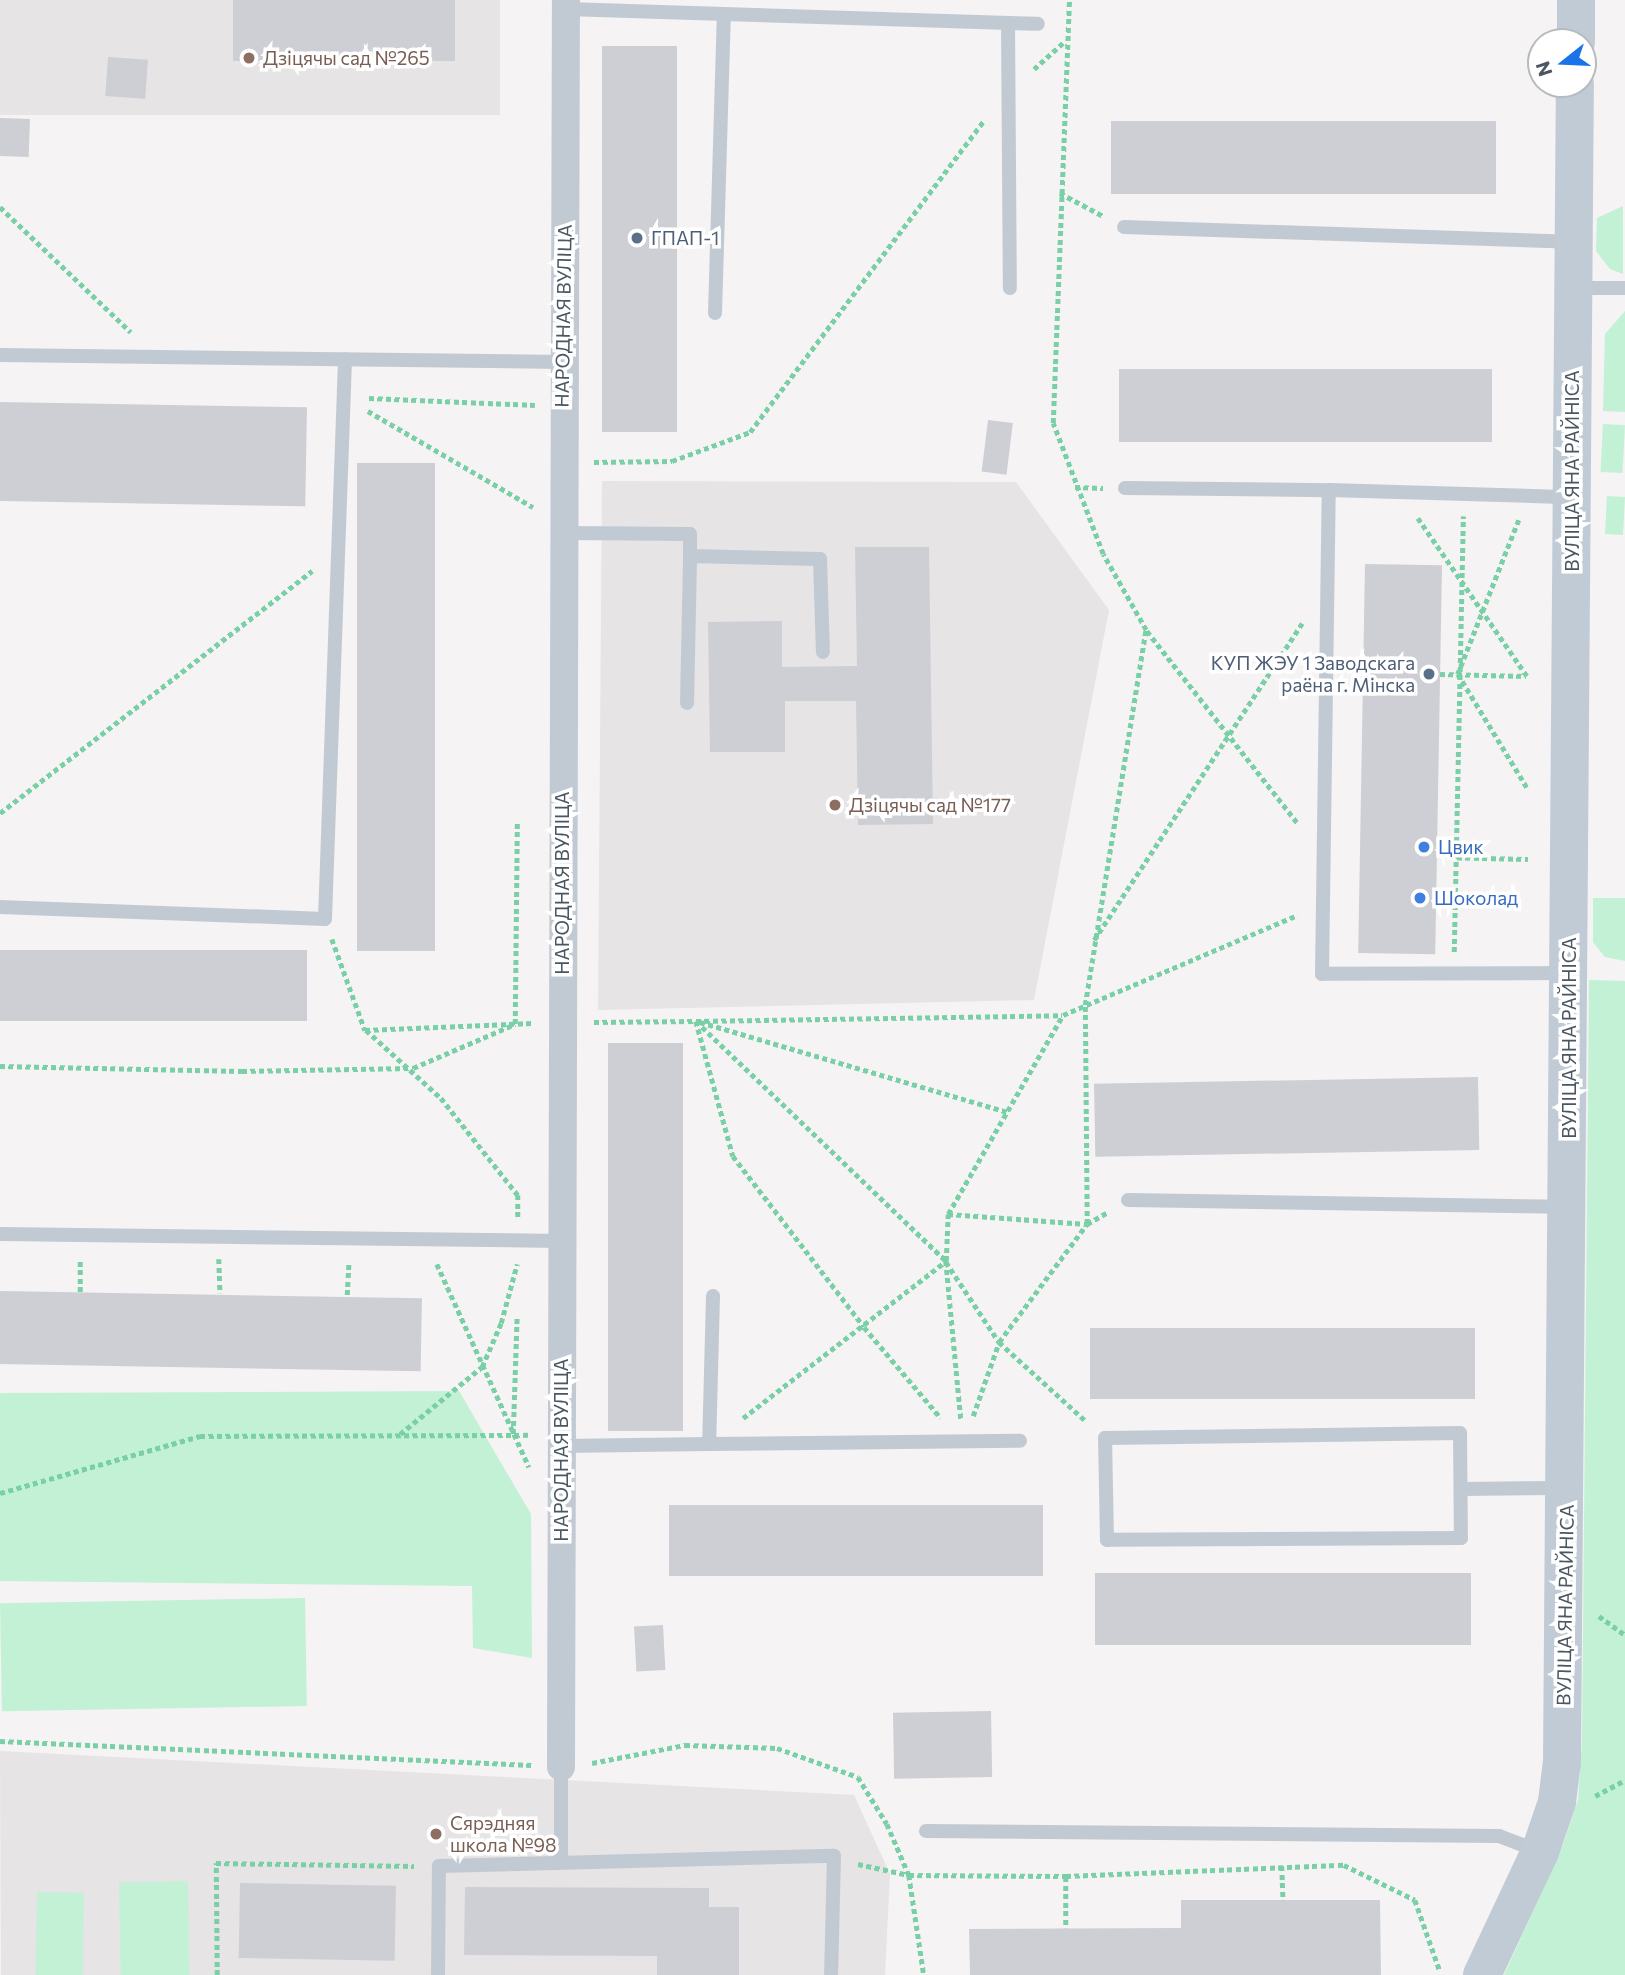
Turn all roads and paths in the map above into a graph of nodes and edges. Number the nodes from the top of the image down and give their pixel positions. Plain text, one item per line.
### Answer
1 (1069, 0) edge
2 (1576, 0) edge
3 (566, 4) edge
4 (724, 14) junction
5 (1008, 23) junction
6 (1038, 24) dead end
7 (1576, 28) edge
8 (1064, 41) junction
9 (1007, 93) junction
10 (1575, 98) edge
11 (1060, 193) junction
12 (0, 207) edge
13 (1124, 227) joint
14 (1574, 243) junction
15 (1010, 288) dead end
16 (1573, 288) junction
17 (1625, 288) edge
18 (715, 313) dead end
19 (0, 355) edge
20 (156, 357) junction
21 (345, 359) junction
22 (562, 362) junction
23 (344, 397) junction
24 (562, 420) junction
25 (562, 463) junction
26 (1125, 488) dead end
27 (1329, 490) junction
28 (1400, 492) junction
29 (1463, 494) junction
30 (1529, 496) junction
31 (1571, 497) junction
32 (562, 529) junction
33 (338, 551) junction
34 (690, 556) junction
35 (1460, 580) junction
36 (1328, 584) junction
37 (1483, 612) junction
38 (1146, 631) junction
39 (823, 652) dead end
40 (1440, 674) dead end
41 (1458, 674) junction
42 (687, 703) dead end
43 (1228, 736) junction
44 (1528, 789) dead end
45 (0, 813) edge
46 (517, 822) dead end
47 (1323, 855) junction
48 (1440, 857) dead end
49 (1455, 858) junction
50 (1528, 859) dead end
51 (1322, 905) junction
52 (0, 907) edge
53 (325, 919) junction
54 (1093, 942) junction
55 (1569, 973) junction
56 (1454, 974) junction
57 (1085, 1005) junction
58 (1063, 1015) junction
59 (696, 1021) junction
60 (583, 1022) dead end
61 (541, 1023) dead end
62 (515, 1024) junction
63 (365, 1030) junction
64 (0, 1066) edge
65 (413, 1068) junction
66 (1007, 1112) junction
67 (518, 1195) dead end
68 (1128, 1200) joint
69 (1568, 1207) junction
70 (948, 1214) junction
71 (1087, 1224) junction
72 (0, 1234) edge
73 (561, 1241) junction
74 (80, 1247) dead end
75 (219, 1249) dead end
76 (349, 1252) dead end
77 (432, 1254) dead end
78 (519, 1256) dead end
79 (946, 1261) junction
80 (80, 1292) dead end
81 (220, 1293) dead end
82 (347, 1295) dead end
83 (713, 1296) dead end
84 (517, 1316) dead end
85 (864, 1327) junction
86 (999, 1342) junction
87 (482, 1367) junction
88 (399, 1434) junction
89 (513, 1435) junction
90 (1105, 1438) junction
91 (561, 1441) junction
92 (1020, 1441) dead end
93 (709, 1444) junction
94 (963, 1444) junction
95 (1566, 1488) junction
96 (1461, 1489) junction
97 (0, 1493) edge
98 (0, 1741) edge
99 (561, 1767) junction
100 (926, 1831) dead end
101 (1539, 1852) junction
102 (834, 1856) junction
103 (561, 1861) junction
104 (439, 1866) junction
105 (1282, 1866) junction
106 (909, 1875) junction
107 (1066, 1876) junction
108 (1283, 1900) dead end
109 (1066, 1928) dead end
110 (1440, 1971) dead end
111 (217, 1975) edge
112 (438, 1975) edge
113 (831, 1975) edge
114 (924, 1975) edge
115 (1482, 1975) edge

1 - 8 path
2 - 7 street
3 - 4 lane
3 - 22 street, НАРОДНАЯ ВУЛІЦА
4 - 5 lane
4 - 18 lane
5 - 6 lane
5 - 9 lane
8 - 9 path
8 - 11 path
9 - 15 lane
9 - 25 path
10 - 14 street, ВУЛІЦА ЯНА РАЙНІСА
11 - 13 path
11 - 38 path
12 - 20 path
13 - 14 lane
14 - 16 street, ВУЛІЦА ЯНА РАЙНІСА
16 - 17 lane
16 - 31 street, ВУЛІЦА ЯНА РАЙНІСА
19 - 20 lane
20 - 21 lane
21 - 22 lane
21 - 23 lane
22 - 24 street, НАРОДНАЯ ВУЛІЦА
23 - 24 path
23 - 32 path
23 - 33 lane
24 - 25 street, НАРОДНАЯ ВУЛІЦА
25 - 32 street, НАРОДНАЯ ВУЛІЦА
26 - 27 lane
27 - 28 lane
27 - 36 lane
28 - 29 lane
28 - 35 path
29 - 30 lane
29 - 35 path
30 - 31 lane
30 - 37 path
31 - 55 street, ВУЛІЦА ЯНА РАЙНІСА
32 - 34 lane
32 - 73 street, НАРОДНАЯ ВУЛІЦА
33 - 45 path
33 - 53 lane
34 - 39 lane
34 - 42 lane
35 - 37 path
35 - 41 path
36 - 43 path
36 - 47 lane
37 - 41 path
37 - 41 path
38 - 43 path
38 - 54 path
40 - 41 path
41 - 44 path
41 - 49 path
43 - 47 path
43 - 54 path
46 - 62 path
47 - 51 lane
48 - 49 path
49 - 50 path
49 - 56 path
51 - 56 lane
51 - 57 path
52 - 53 lane
53 - 63 path
54 - 57 path
55 - 56 lane
55 - 69 street, ВУЛІЦА ЯНА РАЙНІСА
57 - 58 path
57 - 71 path
58 - 59 path
58 - 66 path
59 - 60 path
59 - 66 path
59 - 79 path
59 - 85 path
61 - 62 path
62 - 63 path
62 - 65 path
63 - 65 path
64 - 65 path
65 - 67 path
66 - 70 path
68 - 69 lane
68 - 71 path
69 - 95 street, ВУЛІЦА ЯНА РАЙНІСА
70 - 71 path
70 - 79 path
71 - 86 path
72 - 73 lane
73 - 91 street, НАРОДНАЯ ВУЛІЦА
74 - 80 path
75 - 81 path
76 - 82 path
77 - 87 path
78 - 87 path
79 - 85 path
79 - 86 path
79 - 94 path
83 - 93 lane
84 - 89 path
85 - 93 path
85 - 94 path
86 - 90 path
86 - 94 path
87 - 88 path
87 - 89 path
88 - 89 path
88 - 97 path
89 - 91 path
90 - 96 lane
90 - 96 lane
91 - 93 lane
91 - 99 street, НАРОДНАЯ ВУЛІЦА
92 - 94 lane
93 - 94 lane
95 - 96 lane
95 - 101 street, ВУЛІЦА ЯНА РАЙНІСА
98 - 99 path
99 - 103 lane
99 - 106 path
100 - 101 lane
101 - 115 street, ВУЛІЦА ЯНА РАЙНІСА
102 - 103 lane
102 - 106 path
102 - 113 lane
103 - 104 lane
104 - 111 path
104 - 112 lane
105 - 107 path
105 - 108 path
105 - 110 path
106 - 107 path
106 - 114 path
107 - 109 path

